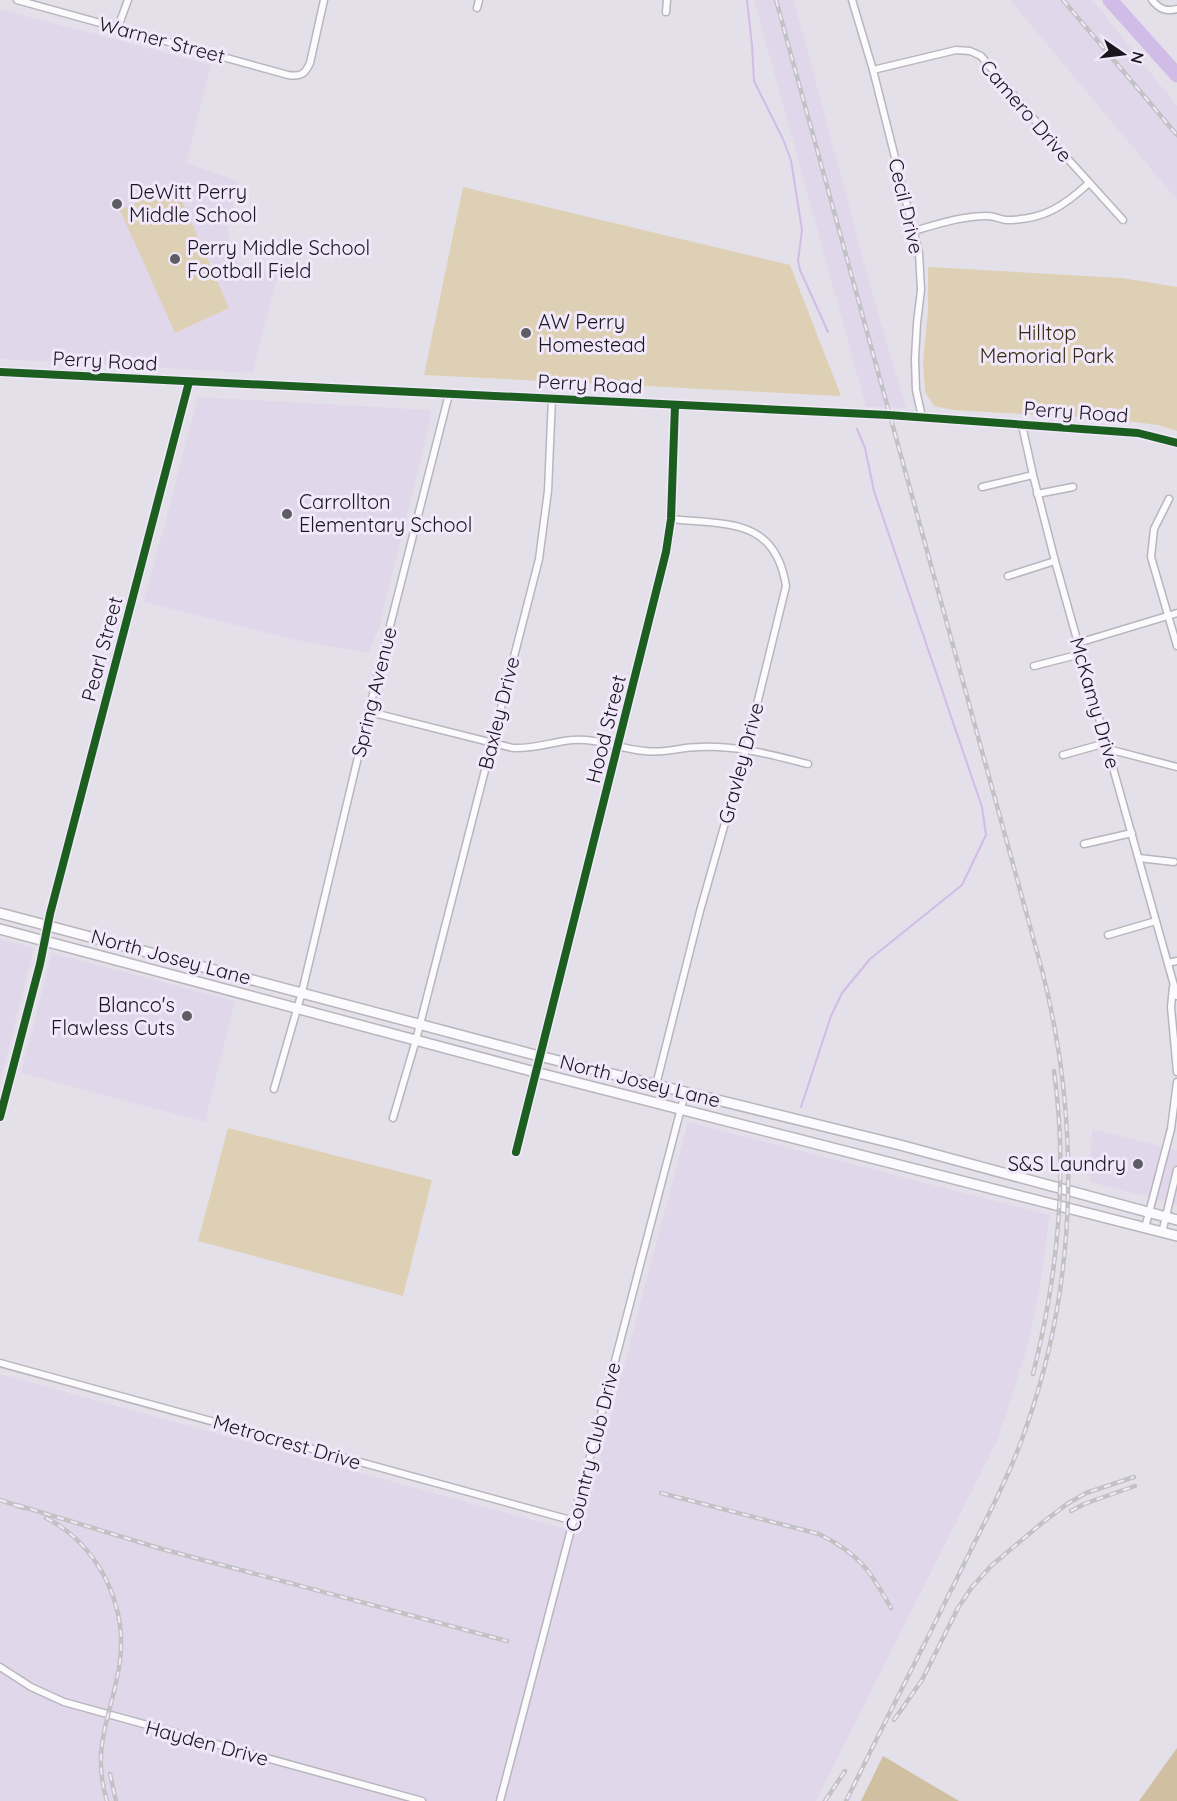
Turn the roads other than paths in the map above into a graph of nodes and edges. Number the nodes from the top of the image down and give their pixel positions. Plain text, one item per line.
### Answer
1 (17, 0) edge
2 (128, 0) edge
3 (324, 0) edge
4 (479, 0) edge
5 (667, 0) edge
6 (852, 0) edge
7 (1152, 0) edge
8 (477, 8) dead end
9 (1177, 9) edge
10 (666, 12) dead end
11 (118, 27) junction
12 (873, 70) junction
13 (1089, 183) junction
14 (1123, 220) dead end
15 (914, 231) junction
16 (0, 372) edge
17 (189, 381) junction
18 (449, 393) junction
19 (552, 398) junction
20 (675, 405) junction
21 (922, 417) junction
22 (1022, 425) junction
23 (1177, 443) edge
24 (1033, 476) junction
25 (982, 487) dead end
26 (1073, 487) dead end
27 (1037, 494) junction
28 (1169, 499) dead end
29 (671, 519) junction
30 (1055, 561) junction
31 (1008, 576) dead end
32 (1177, 613) edge
33 (1168, 615) junction
34 (1078, 643) junction
35 (1177, 646) edge
36 (1081, 654) junction
37 (1034, 666) dead end
38 (370, 712) junction
39 (492, 742) junction
40 (619, 745) junction
41 (1107, 746) junction
42 (746, 749) junction
43 (1063, 754) dead end
44 (808, 764) dead end
45 (1177, 767) edge
46 (1132, 833) junction
47 (1084, 844) dead end
48 (1138, 858) junction
49 (1174, 862) dead end
50 (0, 913) edge
51 (1156, 921) junction
52 (48, 926) junction
53 (0, 929) edge
54 (1108, 935) dead end
55 (45, 941) junction
56 (1177, 961) edge
57 (1168, 963) junction
58 (1175, 980) edge
59 (302, 992) junction
60 (1177, 996) edge
61 (297, 1008) junction
62 (420, 1024) junction
63 (416, 1040) junction
64 (539, 1056) junction
65 (535, 1072) junction
66 (1177, 1072) edge
67 (1177, 1082) edge
68 (656, 1085) junction
69 (274, 1089) dead end
70 (685, 1093) junction
71 (681, 1108) junction
72 (0, 1117) edge
73 (393, 1118) dead end
74 (516, 1152) dead end
75 (1177, 1170) edge
76 (1149, 1212) junction
77 (1166, 1217) junction
78 (1177, 1220) edge
79 (1145, 1228) junction
80 (1162, 1233) junction
81 (1177, 1236) edge
82 (0, 1363) edge
83 (574, 1521) junction
84 (0, 1667) edge
85 (422, 1801) edge
86 (501, 1801) edge

1 - 11 street, Warner Street
2 - 11 street
3 - 11 street, Warner Street
4 - 8 street
5 - 10 street
6 - 12 street, Cecil Drive
7 - 9 street
12 - 13 street, Camero Drive
12 - 15 street, Cecil Drive
13 - 14 street, Camero Drive
13 - 15 street
15 - 21 street, Cecil Drive
16 - 17 street, Perry Road
17 - 18 street, Perry Road
17 - 52 street, Pearl Street
18 - 19 street, Perry Road
18 - 38 street, Spring Avenue
19 - 20 street, Perry Road
19 - 39 street, Baxley Drive
20 - 21 street, Perry Road
20 - 29 street, Hood Street
21 - 22 street, Perry Road
22 - 23 street, Perry Road
22 - 24 street, McKamy Drive
24 - 25 street
24 - 27 street, McKamy Drive
26 - 27 street
27 - 30 street, McKamy Drive
28 - 33 street
29 - 40 street, Hood Street
29 - 42 street, Gravley Drive
30 - 31 street
30 - 34 street, McKamy Drive
32 - 33 street
33 - 34 street
33 - 35 street
34 - 36 street, McKamy Drive
36 - 37 street
36 - 41 street, McKamy Drive
38 - 39 street
38 - 59 street, Spring Avenue
39 - 40 street
39 - 62 street, Baxley Drive
40 - 42 street
40 - 64 street, Hood Street
41 - 43 street
41 - 45 street
41 - 46 street, McKamy Drive
42 - 44 street
42 - 68 street, Gravley Drive
46 - 47 street
46 - 48 street, McKamy Drive
48 - 49 street
48 - 51 street, McKamy Drive
50 - 52 main road, North Josey Lane
51 - 54 street
51 - 57 street, McKamy Drive
52 - 55 street, Pearl Street
52 - 59 main road, North Josey Lane
53 - 55 main road, North Josey Lane
55 - 61 main road, North Josey Lane
55 - 72 street, Pearl Street
56 - 57 street
57 - 58 street, McKamy Drive
58 - 60 street, McKamy Drive
58 - 66 street, McKamy Drive
59 - 61 street, Spring Avenue
59 - 62 main road, North Josey Lane
61 - 63 main road, North Josey Lane
61 - 69 street, Spring Avenue
62 - 63 street, Baxley Drive
62 - 64 main road, North Josey Lane
63 - 65 main road, North Josey Lane
63 - 73 street, Baxley Drive
64 - 65 street, Hood Street
64 - 68 main road, North Josey Lane
65 - 71 main road, North Josey Lane
65 - 74 street, Hood Street
67 - 76 street
68 - 70 main road, North Josey Lane
70 - 71 street, Country Club Drive
70 - 76 main road, North Josey Lane
71 - 79 main road, North Josey Lane
71 - 83 street, Country Club Drive
75 - 77 street
76 - 77 main road, North Josey Lane
76 - 79 street
77 - 78 main road, North Josey Lane
77 - 80 street
79 - 80 main road, North Josey Lane
80 - 81 main road, North Josey Lane
82 - 83 street, Metrocrest Drive
83 - 86 street, Country Club Drive
84 - 85 street, Hayden Drive

